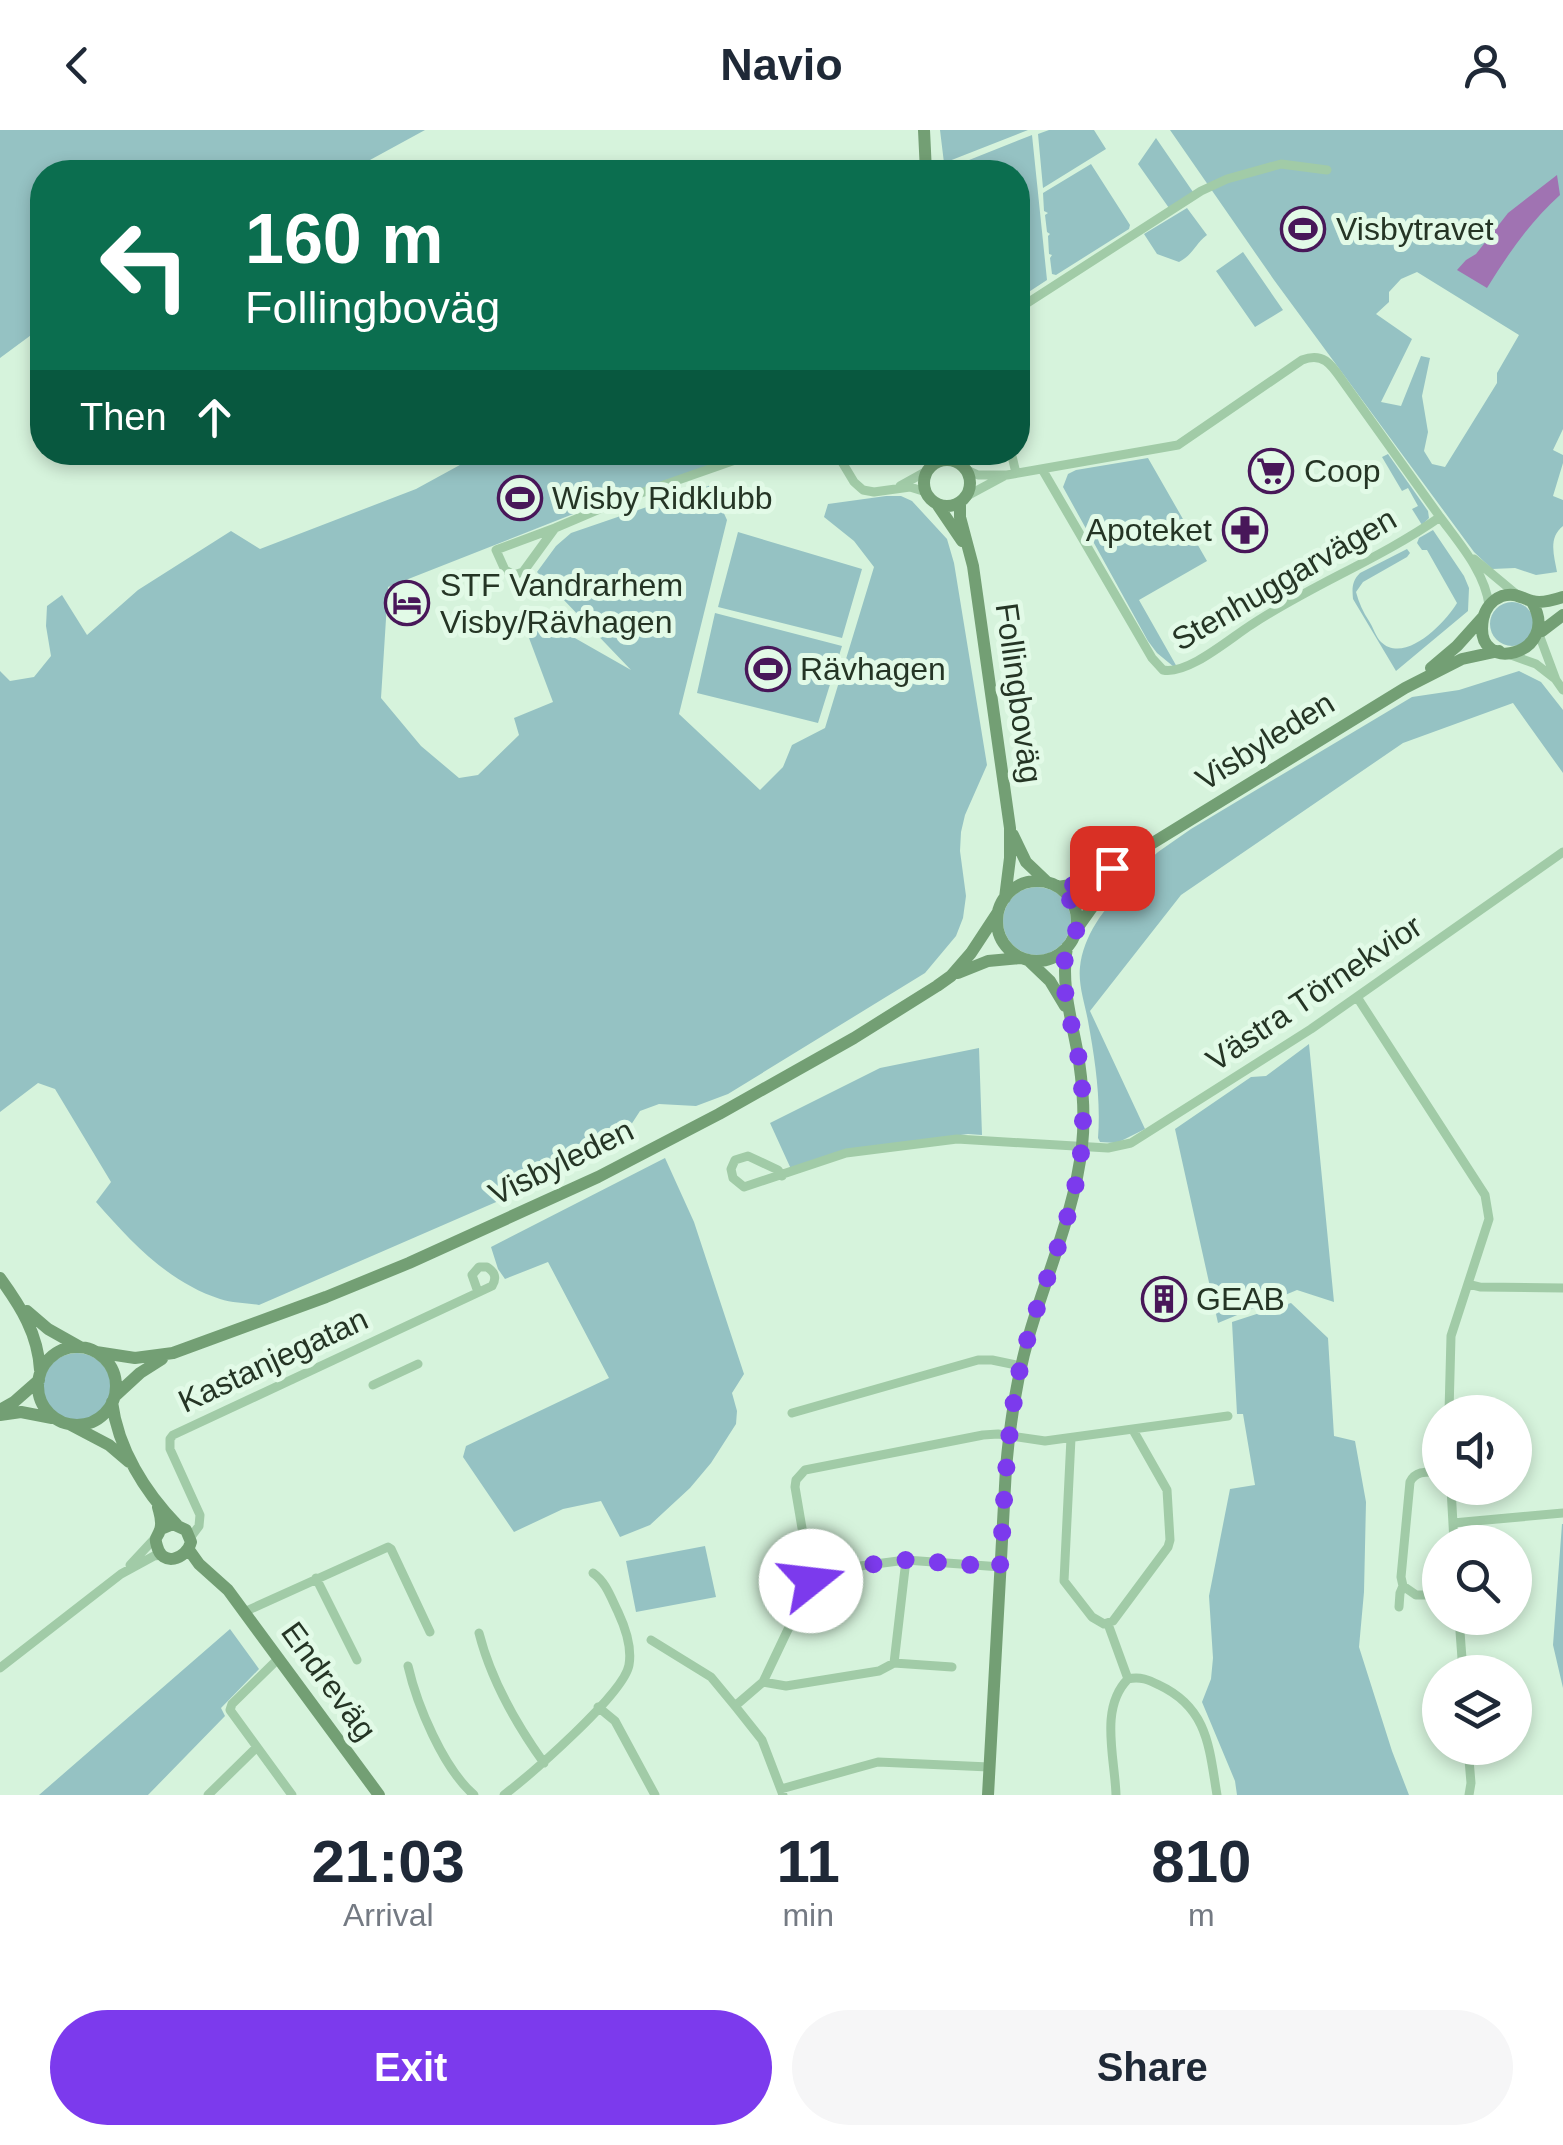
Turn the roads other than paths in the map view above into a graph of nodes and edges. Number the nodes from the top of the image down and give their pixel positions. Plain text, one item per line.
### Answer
1 (924, 130) edge
2 (925, 160) edge
3 (1327, 170) dead end
4 (1030, 301) edge
5 (721, 465) edge
6 (844, 465) edge
7 (929, 465) edge
8 (932, 465) edge
9 (963, 465) edge
10 (966, 465) edge
11 (1011, 465) edge
12 (1042, 469) junction
13 (1011, 474) junction
14 (898, 487) junction
15 (931, 498) junction
16 (962, 500) junction
17 (1440, 517) junction
18 (556, 528) junction
19 (1465, 551) junction
20 (973, 566) junction
21 (1516, 595) junction
22 (1563, 597) edge
23 (1532, 602) junction
24 (1486, 611) junction
25 (1563, 615) edge
26 (1541, 634) junction
27 (1505, 653) junction
28 (1556, 680) junction
29 (1404, 688) junction
30 (1563, 690) edge
31 (1010, 828) junction
32 (1156, 842) junction
33 (1563, 852) edge
34 (1053, 885) junction
35 (1004, 898) junction
36 (998, 912) junction
37 (1076, 929) junction
38 (1068, 948) junction
39 (1025, 959) junction
40 (951, 976) junction
41 (1356, 998) junction
42 (1069, 1012) junction
43 (1082, 1146) junction
44 (782, 1176) junction
45 (0, 1278) edge
46 (1468, 1284) junction
47 (1563, 1288) edge
48 (478, 1292) dead end
49 (18, 1303) junction
50 (80, 1347) junction
51 (96, 1352) junction
52 (172, 1353) junction
53 (418, 1364) dead end
54 (1021, 1366) junction
55 (40, 1376) junction
56 (374, 1385) dead end
57 (1450, 1395) edge
58 (113, 1400) junction
59 (0, 1413) edge
60 (792, 1413) dead end
61 (1228, 1416) dead end
62 (63, 1422) junction
63 (1133, 1430) junction
64 (1009, 1436) junction
65 (1071, 1438) junction
66 (134, 1468) junction
67 (1422, 1473) edge
68 (157, 1504) junction
69 (1451, 1505) edge
70 (1563, 1512) edge
71 (1452, 1523) joint
72 (159, 1533) junction
73 (185, 1535) junction
74 (169, 1557) junction
75 (906, 1560) junction
76 (1000, 1567) junction
77 (593, 1573) dead end
78 (122, 1574) junction
79 (316, 1578) junction
80 (811, 1581) junction
81 (1403, 1586) junction
82 (1422, 1595) edge
83 (234, 1600) junction
84 (1400, 1608) dead end
85 (244, 1612) junction
86 (1108, 1624) junction
87 (430, 1632) dead end
88 (479, 1633) dead end
89 (651, 1640) dead end
90 (278, 1659) junction
91 (357, 1660) dead end
92 (894, 1663) junction
93 (408, 1666) dead end
94 (0, 1668) edge
95 (952, 1668) dead end
96 (1128, 1679) junction
97 (763, 1682) junction
98 (735, 1706) junction
99 (598, 1707) junction
100 (257, 1747) junction
101 (544, 1764) junction
102 (1470, 1765) edge
103 (989, 1767) junction
104 (782, 1792) edge
105 (208, 1795) edge
106 (292, 1795) edge
107 (379, 1795) edge
108 (474, 1795) edge
109 (504, 1795) edge
110 (654, 1795) edge
111 (988, 1795) edge
112 (1116, 1795) edge
113 (1217, 1795) edge
114 (1469, 1795) edge

1 - 2 main road
3 - 4 street
5 - 18 street
6 - 14 street
7 - 14 street
8 - 15 main road
9 - 16 main road
10 - 13 street
11 - 13 street
12 - 13 street
12 - 17 street
12 - 17 street, Stenhuggarvägen
13 - 16 street
14 - 15 street
15 - 16 main road
15 - 20 main road, Follingboväg
16 - 20 main road, Follingboväg
17 - 19 street, Stenhuggarvägen
18 - 18 street
19 - 21 street
19 - 24 street
20 - 31 main road, Follingboväg
21 - 23 main road
21 - 24 main road
22 - 23 main road
23 - 26 main road
24 - 27 main road
24 - 29 main road, Visbyleden
25 - 26 main road
26 - 27 main road
26 - 28 street
27 - 28 street
27 - 29 main road, Visbyleden
28 - 30 street
29 - 32 main road, Visbyleden
31 - 34 main road, Follingboväg
31 - 35 main road, Follingboväg
32 - 34 main road, Visbyleden
32 - 37 main road, Visbyleden
33 - 41 street, Västra Törnekvior
34 - 35 main road
34 - 37 main road
35 - 36 main road
36 - 39 main road
36 - 40 main road, Visbyleden
37 - 38 main road
38 - 39 main road
38 - 42 main road
39 - 40 main road, Visbyleden
39 - 42 main road
40 - 52 main road, Visbyleden
41 - 43 street, Västra Törnekvior
41 - 46 street
42 - 43 main road
43 - 44 street, Västra Törnekvior
43 - 54 main road
44 - 44 street, Västra Törnekvior
45 - 49 main road
46 - 47 street
46 - 57 street
48 - 73 street, Kastanjegatan
49 - 50 main road
49 - 55 main road
50 - 51 main road
50 - 55 main road
51 - 52 main road, Visbyleden
51 - 58 main road
52 - 58 main road, Visbyleden
53 - 56 street
54 - 60 street
54 - 64 main road
55 - 59 main road
55 - 62 main road
58 - 62 main road
58 - 66 main road, Endreväg
59 - 62 main road
61 - 63 street
62 - 66 main road, Endreväg
63 - 65 street
63 - 86 street
64 - 65 street
64 - 76 main road
64 - 80 street
65 - 86 street
66 - 68 main road, Endreväg
67 - 81 street
68 - 72 main road, Endreväg
68 - 73 main road, Endreväg
69 - 71 street
70 - 71 street
72 - 73 main road
72 - 74 main road
72 - 78 street
73 - 74 main road
73 - 83 main road, Endreväg
74 - 78 street
74 - 83 main road, Endreväg
75 - 76 street
75 - 80 street
75 - 92 street
76 - 103 main road
77 - 99 street
78 - 94 street
79 - 85 street
79 - 87 street
79 - 91 street
80 - 97 street
81 - 82 street
81 - 84 street
83 - 85 main road, Endreväg
85 - 90 main road, Endreväg
86 - 96 street
88 - 101 street
89 - 98 street
90 - 100 street
90 - 107 main road, Endreväg
92 - 95 street
92 - 97 street
93 - 108 street
96 - 112 street
96 - 113 street
97 - 98 street
98 - 104 street
99 - 101 street
99 - 110 street
100 - 105 street
100 - 106 street
101 - 109 street
102 - 114 street
103 - 104 street
103 - 111 main road

